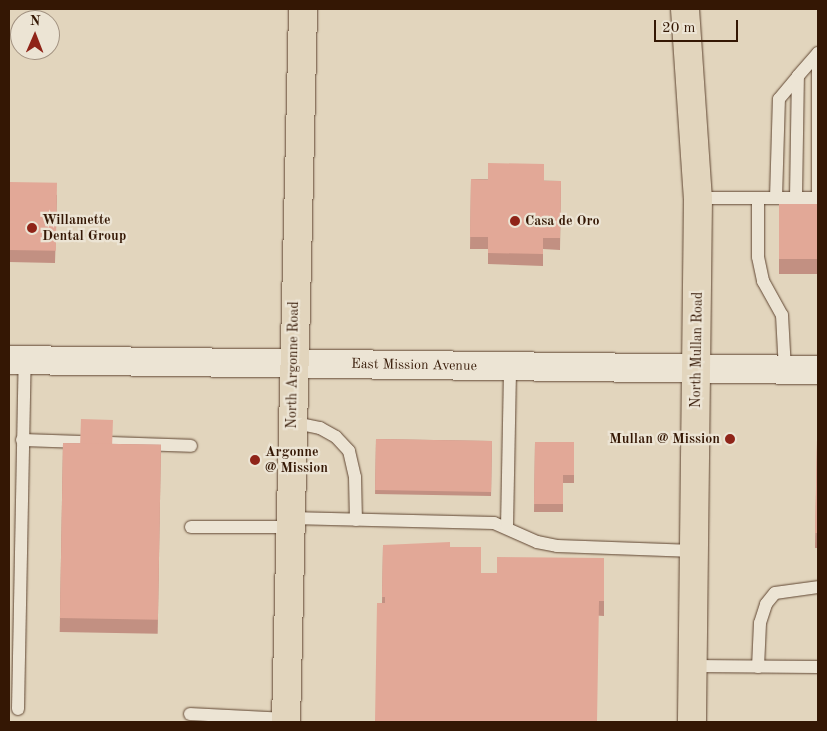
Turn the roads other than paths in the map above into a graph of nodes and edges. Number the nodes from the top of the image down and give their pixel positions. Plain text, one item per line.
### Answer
1 (303, 9) edge
2 (685, 9) edge
3 (818, 53) edge
4 (798, 76) junction
5 (698, 198) junction
6 (758, 198) junction
7 (776, 198) junction
8 (796, 198) junction
9 (818, 198) edge
10 (17, 360) edge
11 (293, 364) junction
12 (510, 366) junction
13 (697, 368) junction
14 (786, 370) junction
15 (818, 370) edge
16 (291, 422) junction
17 (22, 440) junction
18 (191, 446) dead end
19 (356, 520) junction
20 (290, 523) junction
21 (191, 527) dead end
22 (507, 527) junction
23 (694, 551) junction
24 (818, 586) edge
25 (692, 666) junction
26 (758, 667) junction
27 (818, 667) edge
28 (18, 709) dead end
29 (190, 714) dead end
30 (286, 721) edge
31 (692, 722) edge

1 - 11 main road, North Argonne Road
2 - 5 main road, North Mullan Road
3 - 4 lane
3 - 9 lane
4 - 7 lane
4 - 8 lane
5 - 6 lane
5 - 13 main road, North Mullan Road
6 - 7 lane
6 - 14 lane
7 - 8 lane
8 - 9 lane
10 - 11 street, East Mission Avenue
10 - 17 lane
11 - 12 street, East Mission Avenue
11 - 16 main road, North Argonne Road
12 - 13 street, East Mission Avenue
12 - 22 lane
13 - 14 street, East Mission Avenue
13 - 23 main road, North Mullan Road
14 - 15 street, East Mission Avenue
16 - 19 lane
16 - 20 main road, North Argonne Road
17 - 18 lane
17 - 28 lane
19 - 20 lane
19 - 22 lane
20 - 21 lane
20 - 30 main road, North Argonne Road
22 - 23 lane
23 - 25 main road, North Mullan Road
24 - 26 lane
25 - 26 lane
25 - 31 main road, North Mullan Road
26 - 27 lane
29 - 30 lane

